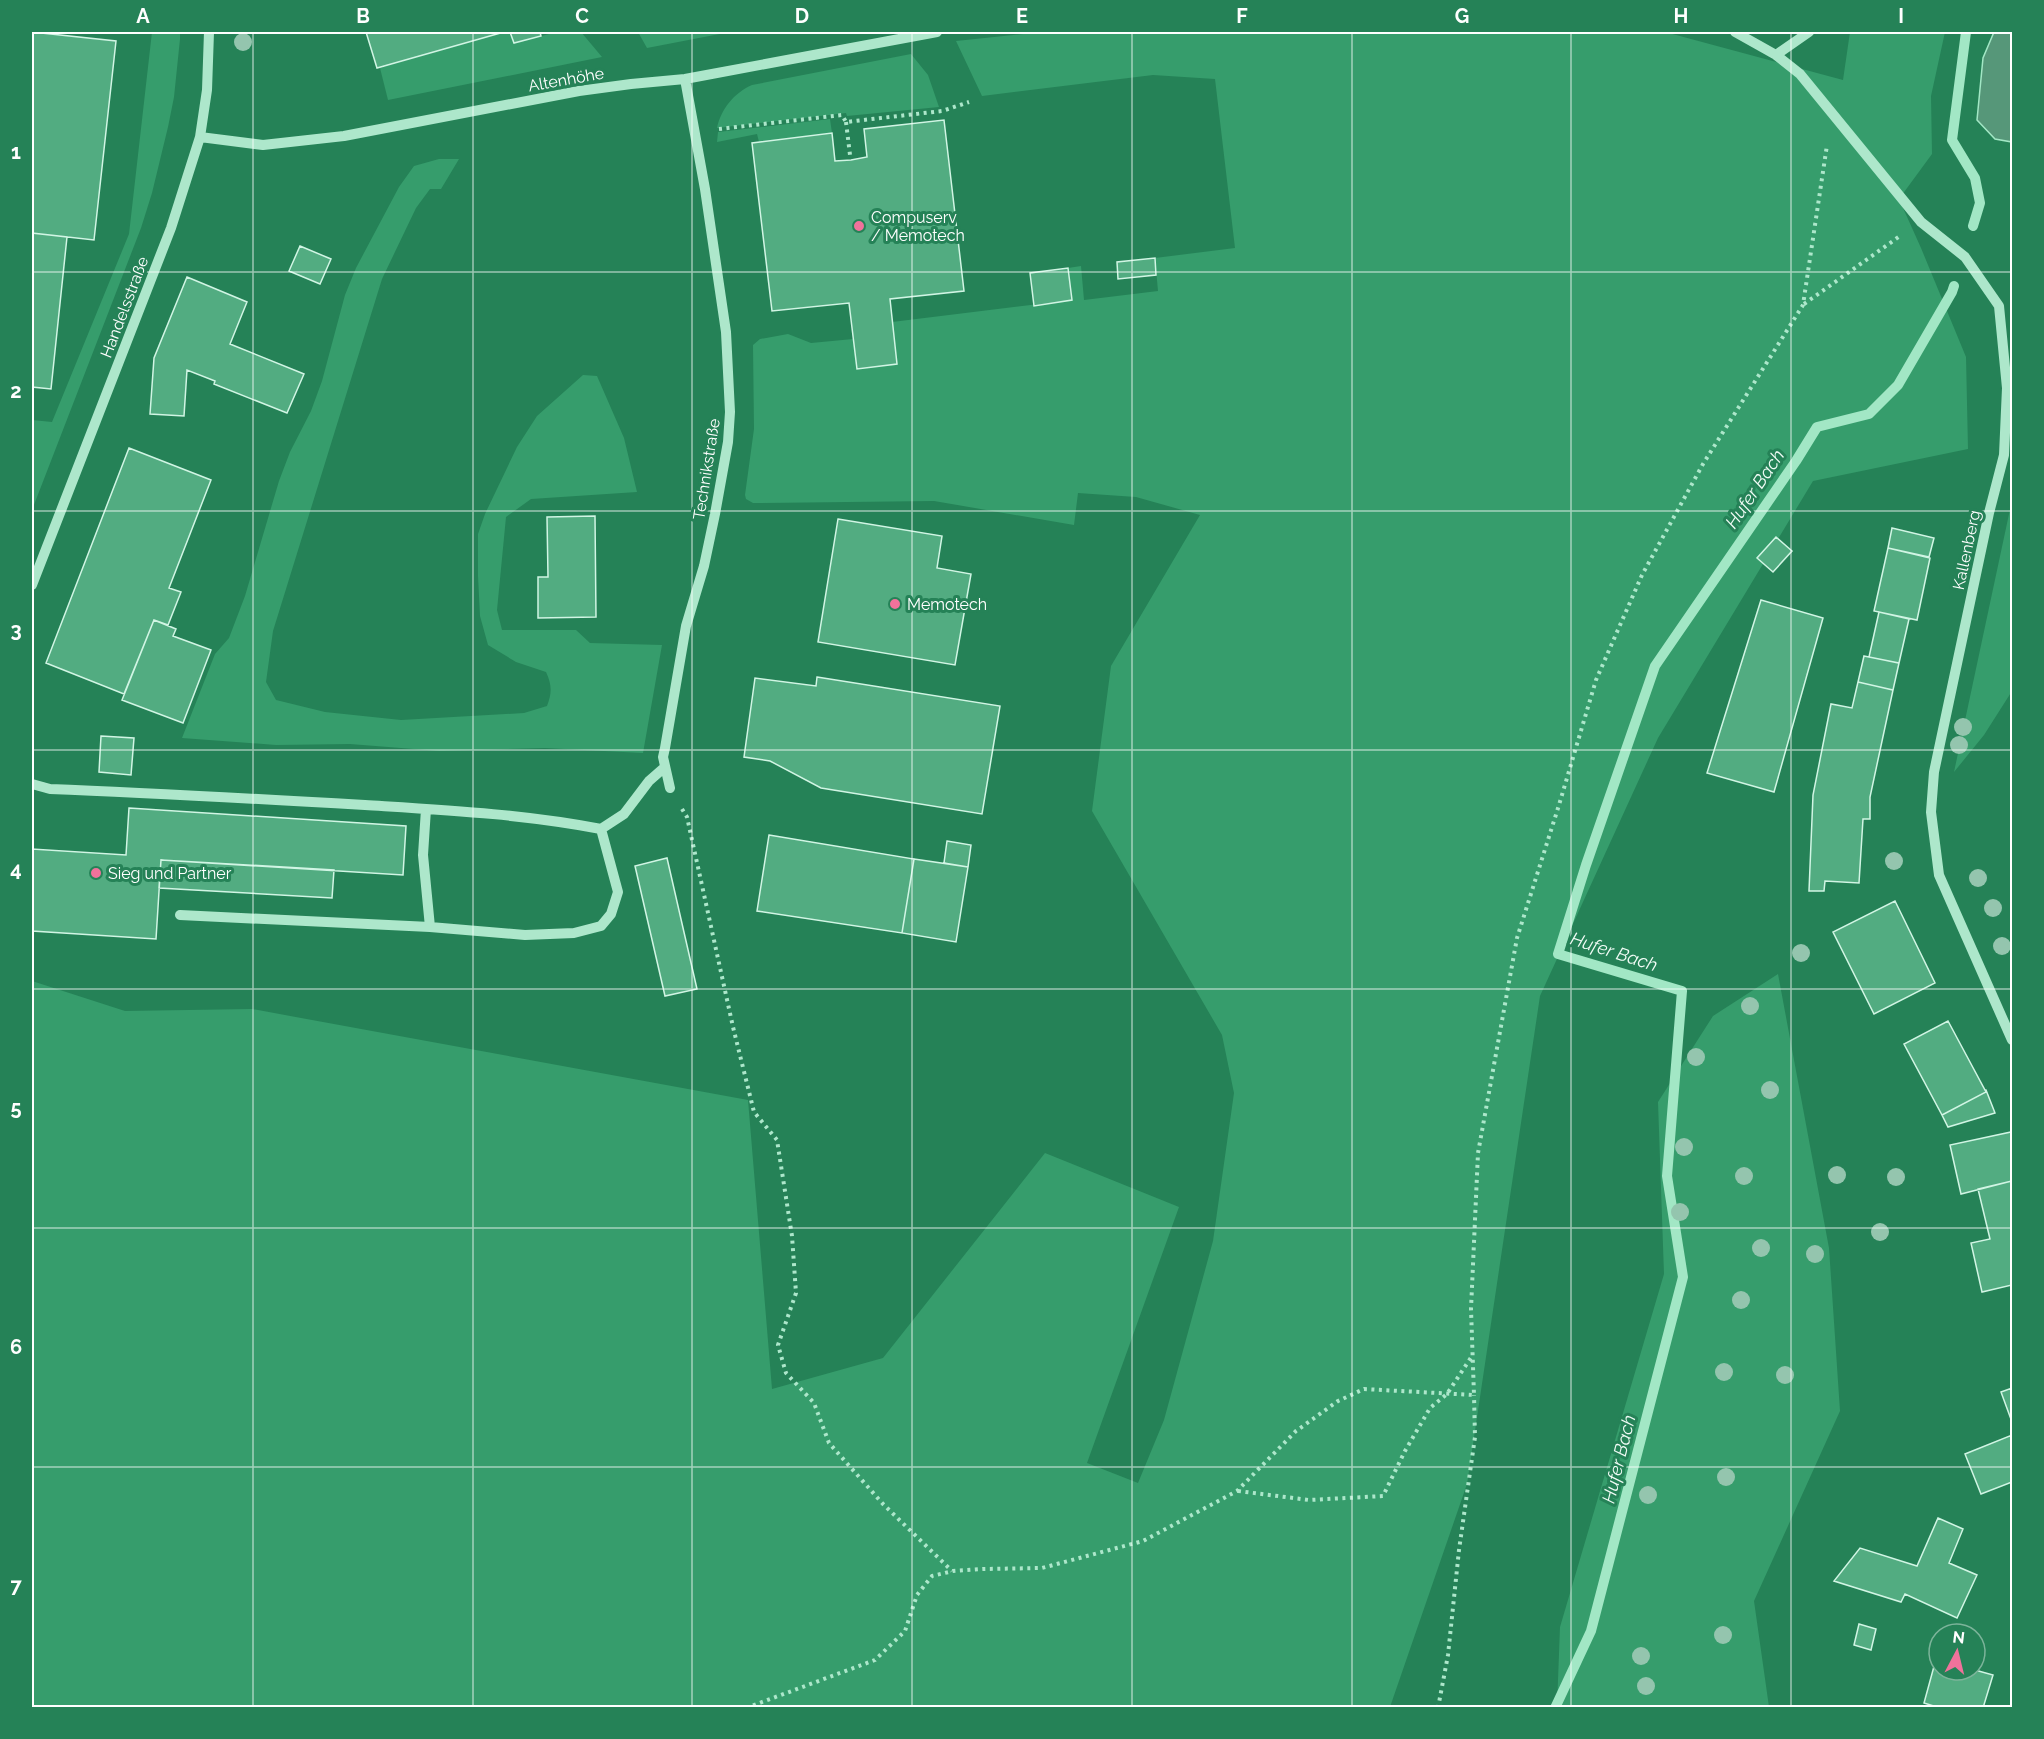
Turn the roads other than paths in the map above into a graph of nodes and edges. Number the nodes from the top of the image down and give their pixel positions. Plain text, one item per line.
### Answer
1 (209, 32) edge
2 (937, 32) edge
3 (1735, 32) edge
4 (1809, 32) edge
5 (1776, 55) junction
6 (685, 79) junction
7 (200, 138) junction
8 (32, 585) edge
9 (665, 767) junction
10 (32, 784) edge
11 (670, 788) road end
12 (426, 809) junction
13 (601, 829) junction
14 (180, 915) dead end
15 (430, 927) junction
16 (2013, 1040) edge

1 - 7 street, Handelsstraße
2 - 6 street, Altenhöhe
3 - 5 street
4 - 5 street
5 - 16 street, Kallenberg
6 - 7 street, Altenhöhe
6 - 9 street, Technikstraße
7 - 8 street, Handelsstraße
9 - 11 street, Technikstraße
9 - 13 street
10 - 12 street
12 - 13 street
12 - 15 street
13 - 15 street
14 - 15 street

